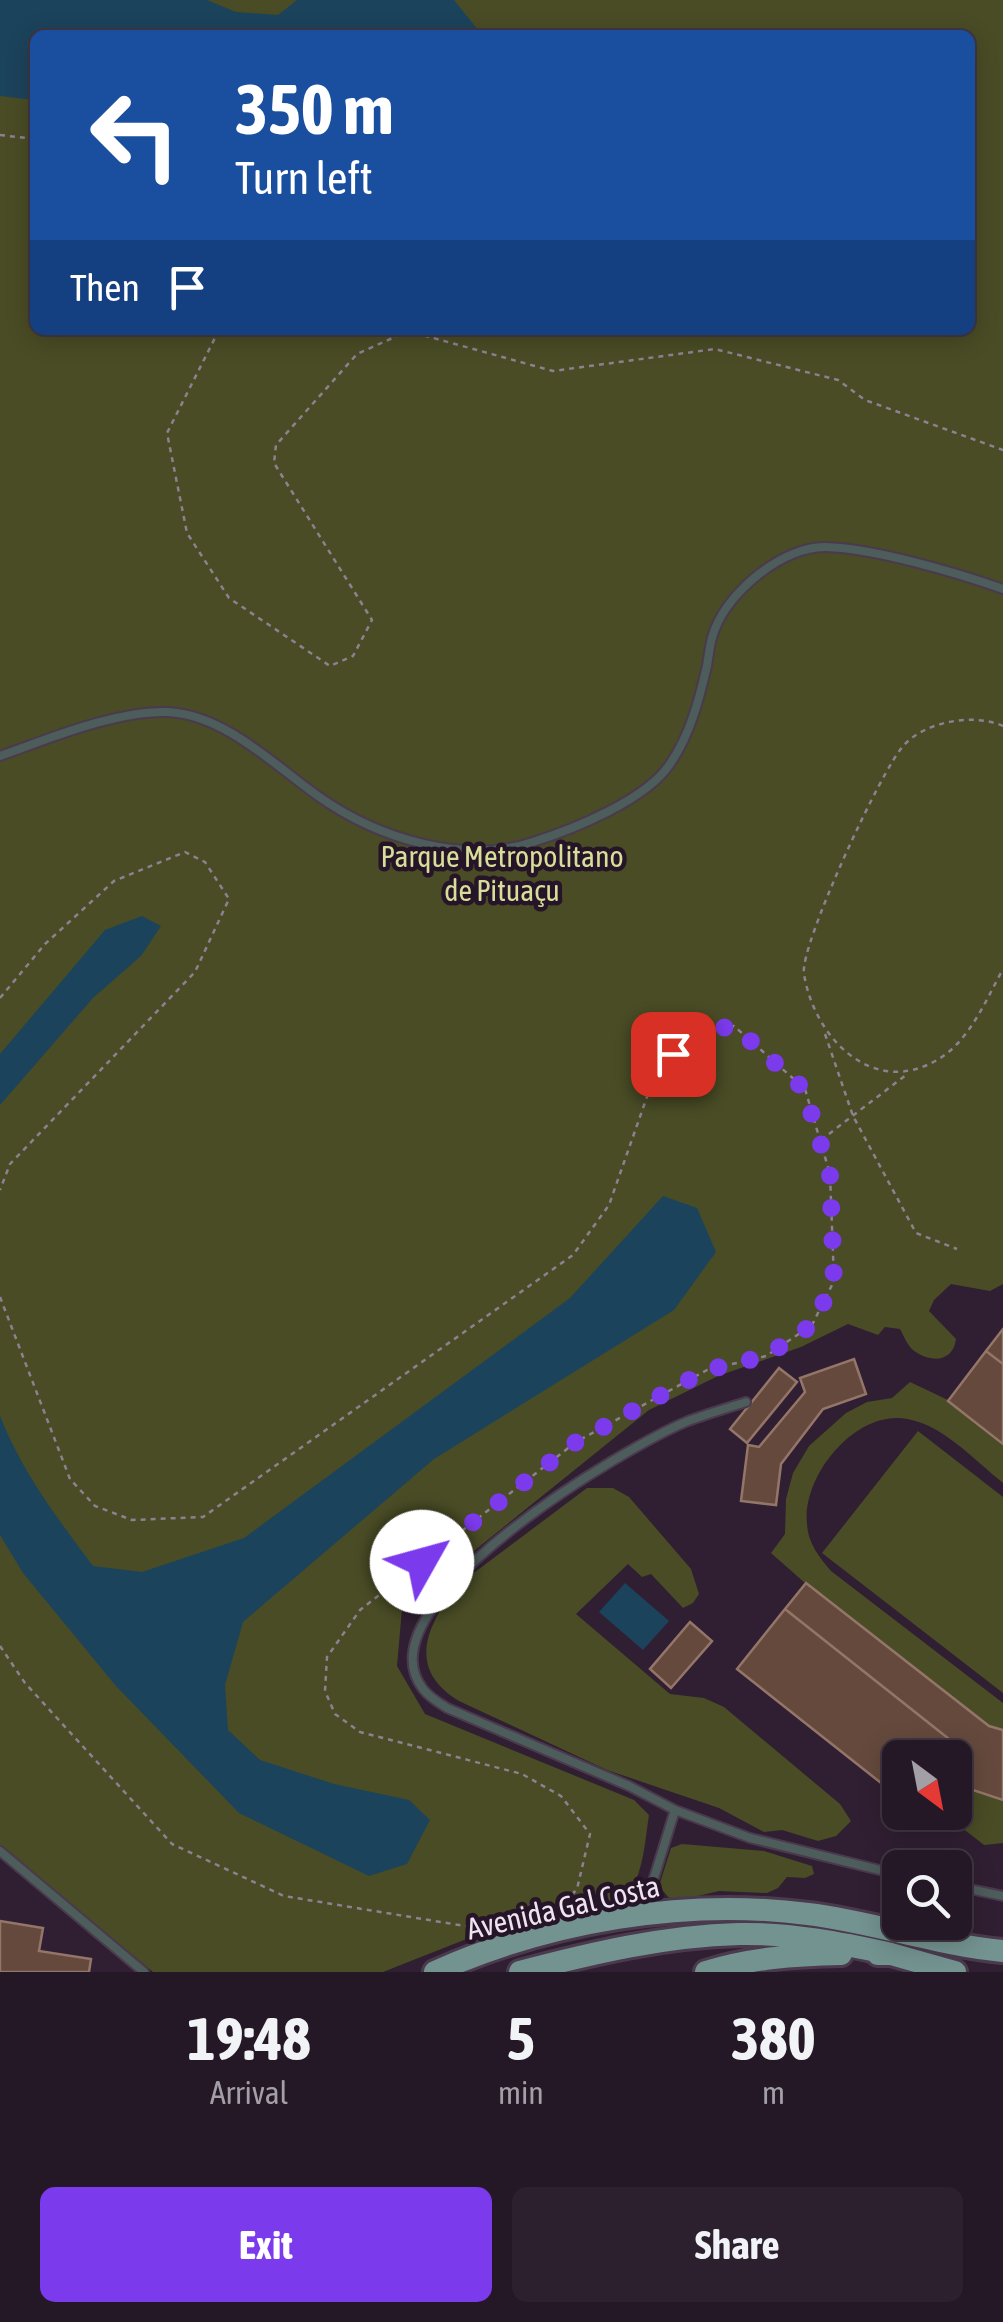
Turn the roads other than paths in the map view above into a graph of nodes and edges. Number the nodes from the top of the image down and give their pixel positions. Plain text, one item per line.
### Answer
1 (1003, 589) edge
2 (0, 756) edge
3 (746, 1402) dead end
4 (675, 1810) junction
5 (0, 1851) edge
6 (882, 1871) edge
7 (972, 1890) edge
8 (1003, 1896) edge
9 (659, 1900) junction
10 (1003, 1951) edge
11 (891, 1954) junction
12 (144, 1972) edge
13 (435, 1972) edge
14 (520, 1972) edge
15 (706, 1972) edge
16 (955, 1972) edge

1 - 2 lane
3 - 4 lane
4 - 6 lane
4 - 9 lane
5 - 12 lane
7 - 8 lane
9 - 10 main road, Avenida Gal Costa
9 - 13 main road, Avenida Gal Costa
11 - 14 main road
11 - 15 main road
11 - 16 main road

